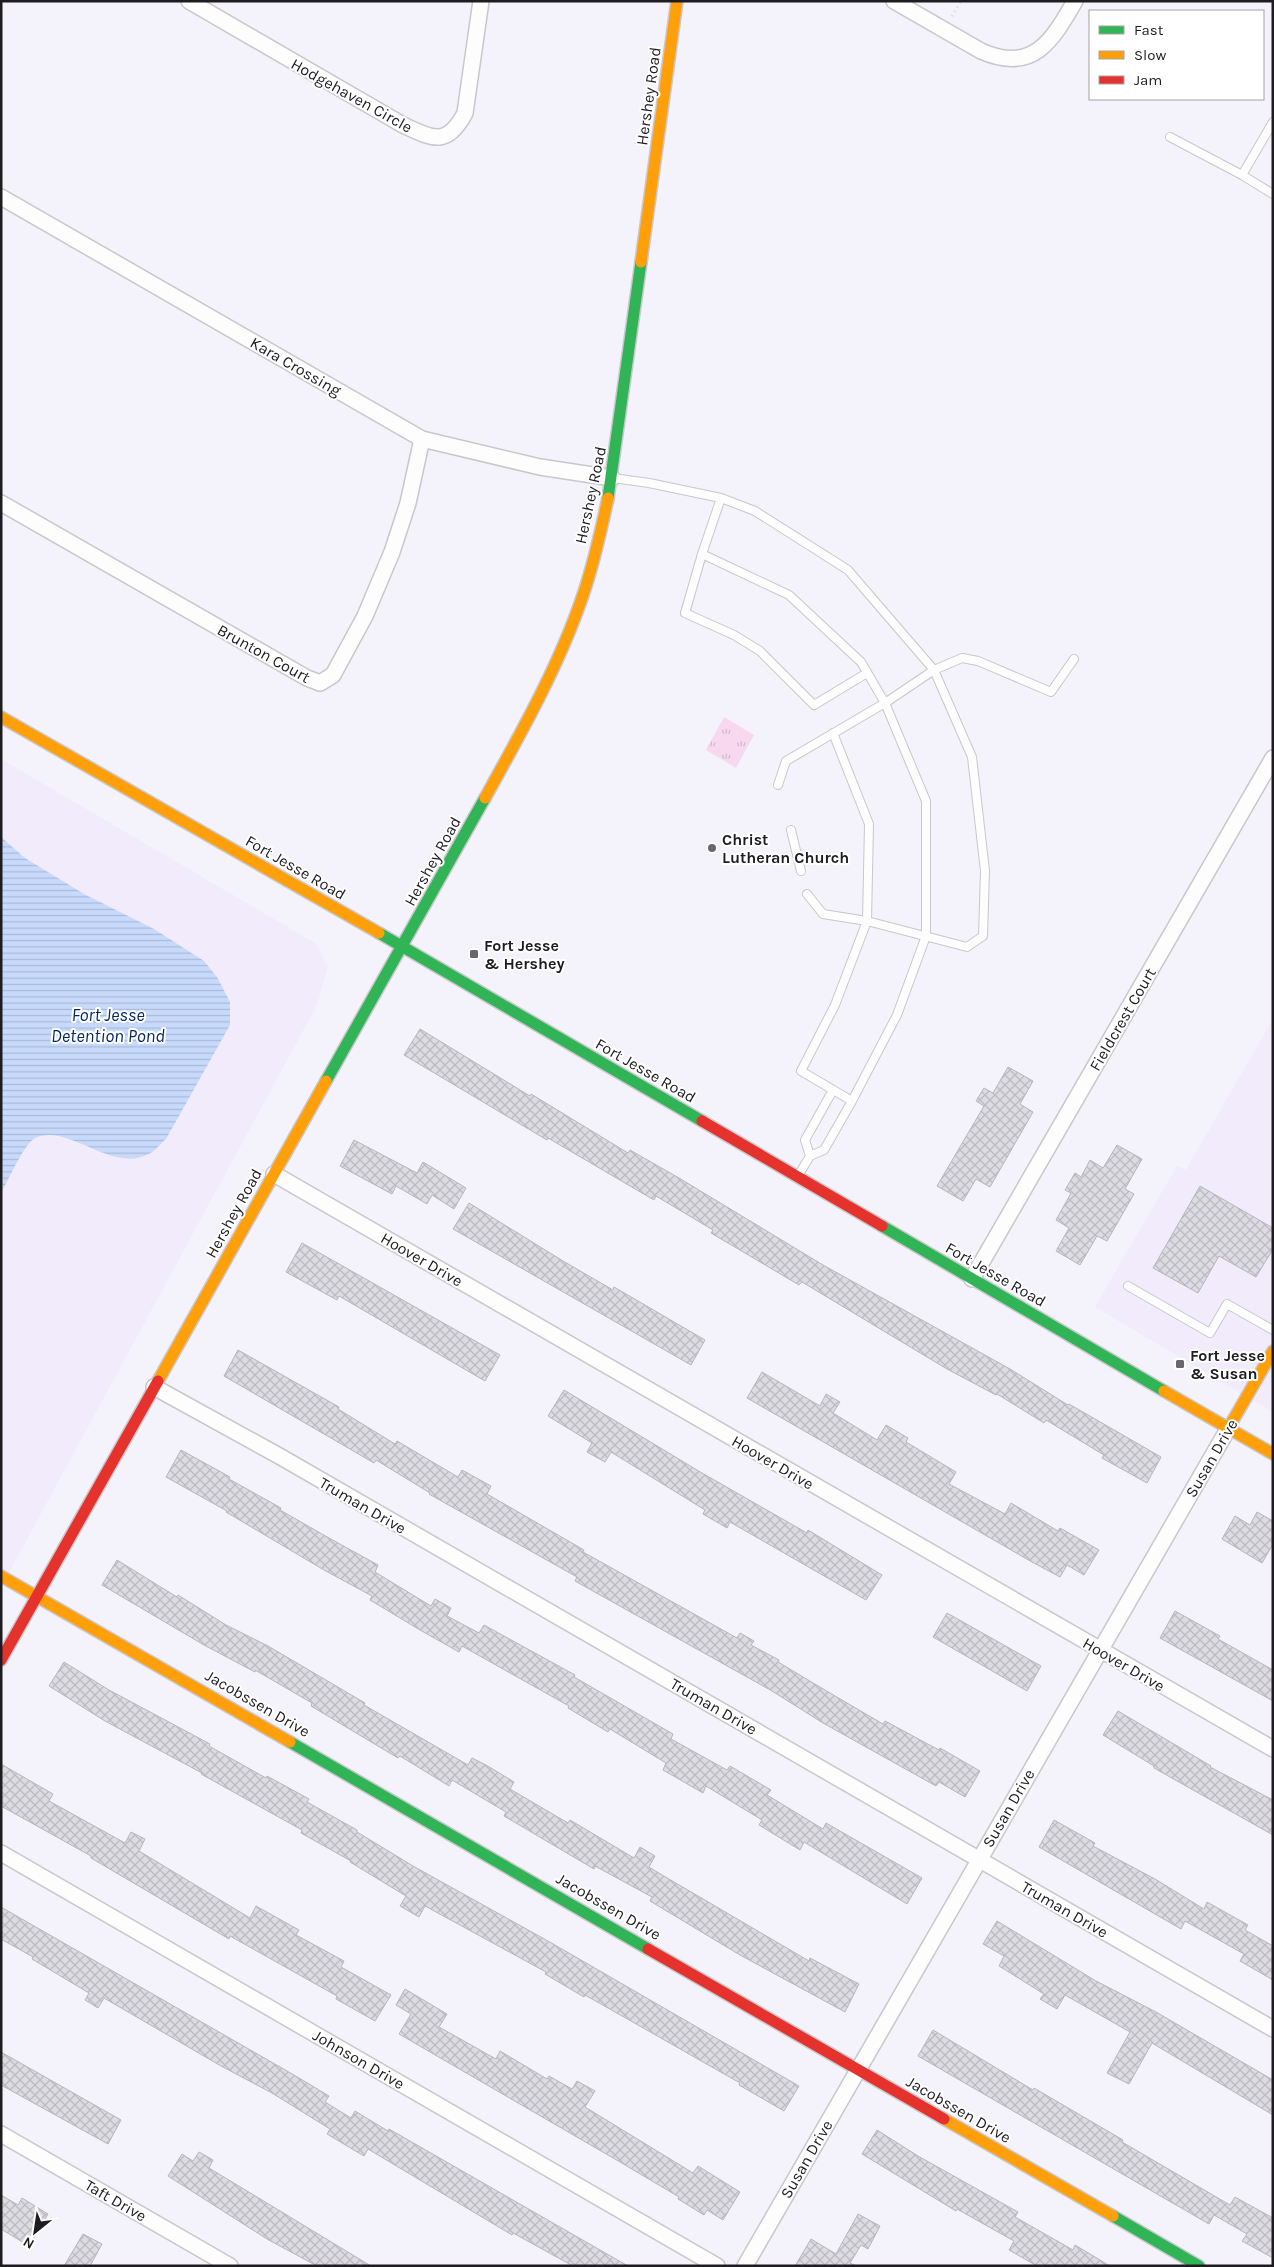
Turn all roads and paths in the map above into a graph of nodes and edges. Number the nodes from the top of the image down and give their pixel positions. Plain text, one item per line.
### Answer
1 (189, 1) edge
2 (481, 1) edge
3 (677, 1) edge
4 (894, 1) edge
5 (1074, 1) edge
6 (1273, 122) edge
7 (1170, 137) dead end
8 (1242, 175) junction
9 (1273, 194) edge
10 (1, 197) edge
11 (422, 439) junction
12 (612, 478) junction
13 (721, 498) junction
14 (1, 503) edge
15 (702, 554) junction
16 (1074, 659) dead end
17 (934, 670) junction
18 (867, 673) junction
19 (885, 703) junction
20 (1, 717) edge
21 (833, 733) junction
22 (1273, 758) edge
23 (778, 785) dead end
24 (791, 830) dead end
25 (801, 871) dead end
26 (807, 894) dead end
27 (867, 921) junction
28 (926, 936) junction
29 (404, 947) junction
30 (833, 1090) junction
31 (852, 1101) junction
32 (810, 1156) junction
33 (274, 1174) junction
34 (797, 1177) junction
35 (972, 1279) junction
36 (1128, 1286) dead end
37 (1273, 1330) edge
38 (1273, 1351) edge
39 (154, 1387) junction
40 (1228, 1429) junction
41 (1273, 1454) edge
42 (1, 1576) edge
43 (36, 1596) junction
44 (1100, 1651) junction
45 (1, 1660) edge
46 (1273, 1749) edge
47 (1, 1853) edge
48 (979, 1859) junction
49 (1273, 2029) edge
50 (857, 2070) junction
51 (1, 2134) edge
52 (230, 2266) edge
53 (717, 2266) edge
54 (745, 2266) edge
55 (1198, 2266) edge

1 - 2 street, Hodgehaven Circle
3 - 12 main road, Hershey Road
4 - 5 street
6 - 8 lane
7 - 8 lane
8 - 9 lane
10 - 11 street, Kara Crossing
11 - 12 street, Kara Crossing
11 - 14 street, Brunton Court
12 - 13 lane
12 - 29 main road, Hershey Road
13 - 15 lane
13 - 17 lane
15 - 18 lane
15 - 18 lane
16 - 17 lane
17 - 19 lane
17 - 28 lane
18 - 19 lane
19 - 21 lane
19 - 28 lane
20 - 29 main road, Fort Jesse Road
21 - 23 lane
21 - 27 lane
22 - 35 street, Fieldcrest Court
24 - 25 lane
26 - 27 lane
27 - 28 lane
27 - 30 lane
28 - 31 lane
29 - 33 main road, Hershey Road
29 - 34 main road, Fort Jesse Road
30 - 31 lane
30 - 32 lane
31 - 32 lane
32 - 34 lane
33 - 39 main road, Hershey Road
33 - 44 street, Hoover Drive
34 - 35 main road, Fort Jesse Road
35 - 40 main road, Fort Jesse Road
36 - 37 lane
38 - 40 main road, Susan Drive
39 - 43 main road, Hershey Road
39 - 48 street, Truman Drive
40 - 41 main road, Fort Jesse Road
40 - 44 street, Susan Drive
42 - 43 main road, Jacobssen Drive
43 - 45 main road, Hershey Road
43 - 50 main road, Jacobssen Drive
44 - 46 street, Hoover Drive
44 - 48 street, Susan Drive
47 - 53 street, Johnson Drive
48 - 49 street, Truman Drive
48 - 50 street, Susan Drive
50 - 54 street, Susan Drive
50 - 55 main road, Jacobssen Drive
51 - 52 street, Taft Drive

